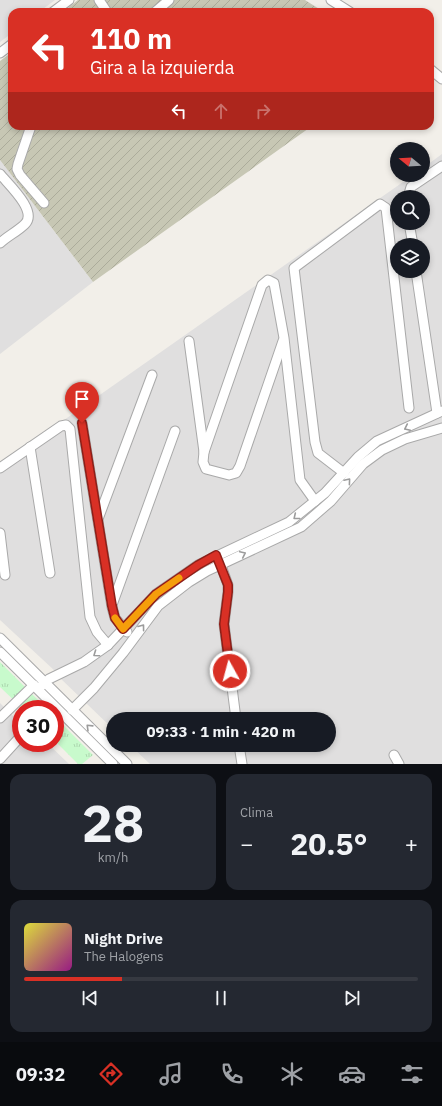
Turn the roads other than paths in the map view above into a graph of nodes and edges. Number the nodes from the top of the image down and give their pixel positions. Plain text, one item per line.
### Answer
1 (69, 0) edge
2 (169, 0) edge
3 (331, 0) edge
4 (58, 8) edge
5 (160, 8) edge
6 (344, 8) edge
7 (434, 72) edge
8 (442, 79) edge
9 (30, 130) edge
10 (442, 166) edge
11 (0, 174) edge
12 (410, 190) edge
13 (44, 204) dead end
14 (0, 242) edge
15 (417, 278) edge
16 (284, 338) junction
17 (188, 341) dead end
18 (152, 376) dead end
19 (409, 408) dead end
20 (440, 412) edge
21 (82, 423) dead end
22 (442, 428) edge
23 (175, 431) dead end
24 (30, 447) junction
25 (204, 452) junction
26 (361, 460) junction
27 (0, 468) edge
28 (344, 473) junction
29 (325, 493) junction
30 (315, 501) junction
31 (331, 501) junction
32 (98, 520) junction
33 (0, 533) edge
34 (216, 555) junction
35 (221, 564) junction
36 (50, 573) dead end
37 (5, 575) dead end
38 (112, 606) junction
39 (123, 629) junction
40 (0, 638) edge
41 (133, 639) junction
42 (108, 645) junction
43 (0, 652) edge
44 (39, 685) junction
45 (50, 700) edge
46 (64, 707) edge
47 (72, 710) junction
48 (235, 712) edge
49 (64, 715) edge
50 (0, 718) edge
51 (12, 746) edge
52 (241, 752) edge
53 (394, 755) dead end
54 (0, 759) edge
55 (113, 764) edge
56 (127, 764) edge
57 (242, 764) edge
58 (399, 764) edge

1 - 4 street
2 - 5 street
3 - 6 street
7 - 8 street
9 - 13 street
10 - 12 street
11 - 14 street
15 - 20 street
16 - 25 street
16 - 25 street
16 - 30 street
17 - 25 street
18 - 32 street
19 - 28 street
20 -> 26 street
21 - 32 street
22 - 26 street
23 - 38 street
24 - 27 street
24 - 36 street
24 - 42 street
26 - 28 street
31 -> 26 street
28 - 29 street
29 - 30 street
29 - 31 street
30 -> 34 street
35 -> 31 street
32 - 38 street
33 - 37 street
34 - 35 street
34 - 39 street
41 -> 35 street
35 - 48 street
38 - 39 street
39 - 41 street
39 - 42 street
40 - 44 street
41 - 47 street
42 -> 44 street
43 - 44 street
44 - 45 street
44 - 50 street
46 - 47 street
56 -> 47 street
49 - 55 street
51 - 54 street
52 - 57 street
53 - 58 street

